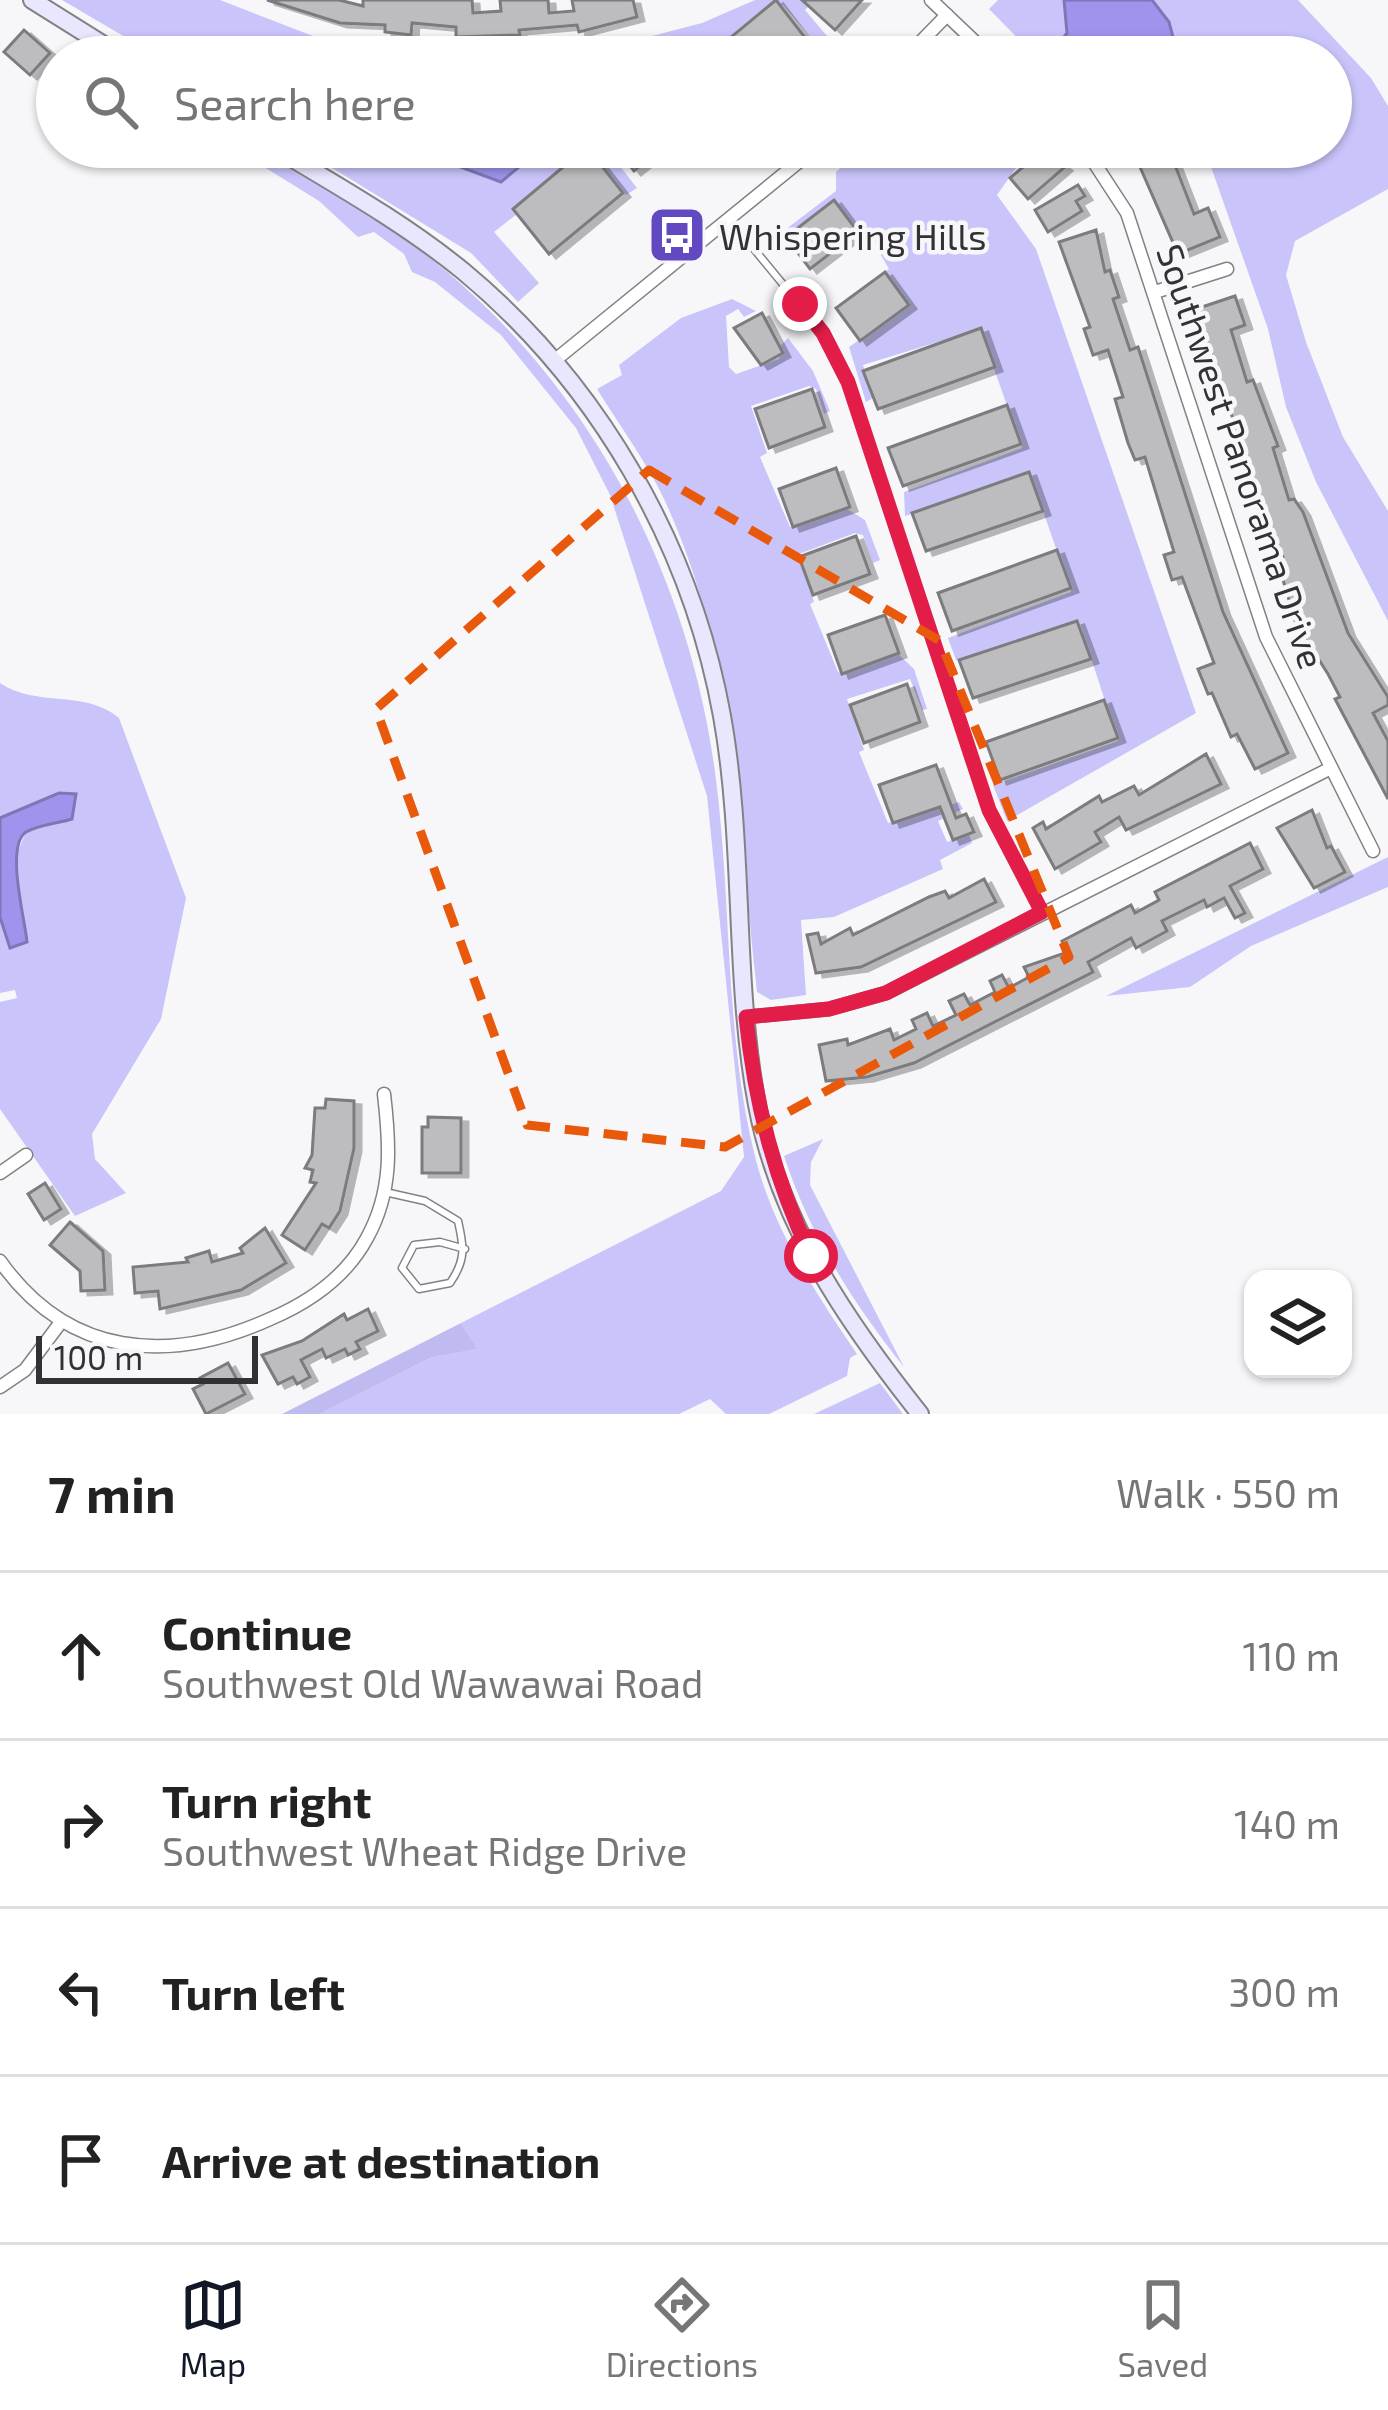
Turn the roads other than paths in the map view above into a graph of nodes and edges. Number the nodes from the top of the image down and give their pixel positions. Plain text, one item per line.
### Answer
1 (32, 0) edge
2 (931, 0) edge
3 (947, 15) junction
4 (89, 36) edge
5 (926, 36) edge
6 (969, 36) edge
7 (307, 168) edge
8 (791, 168) edge
9 (1098, 168) edge
10 (729, 218) junction
11 (1227, 269) dead end
12 (1155, 292) junction
13 (554, 361) junction
14 (1331, 768) junction
15 (1373, 851) dead end
16 (1042, 912) junction
17 (746, 1017) junction
18 (384, 1094) dead end
19 (26, 1155) dead end
20 (0, 1172) edge
21 (386, 1192) junction
22 (465, 1249) junction
23 (0, 1261) edge
24 (61, 1322) junction
25 (0, 1387) edge
26 (920, 1414) edge

1 - 4 main road
2 - 3 street
3 - 5 street
3 - 6 street
7 - 13 main road
8 - 10 street
9 - 12 street, Southwest Panorama Drive
10 - 13 street
10 - 16 lane
11 - 12 street
12 - 14 street, Southwest Panorama Drive
13 - 17 main road
14 - 15 street, Southwest Panorama Drive
14 - 16 street
16 - 17 street
17 - 26 main road
18 - 21 street
19 - 20 street
21 - 22 lane
21 - 24 street
22 - 22 lane
23 - 24 street
24 - 25 street

